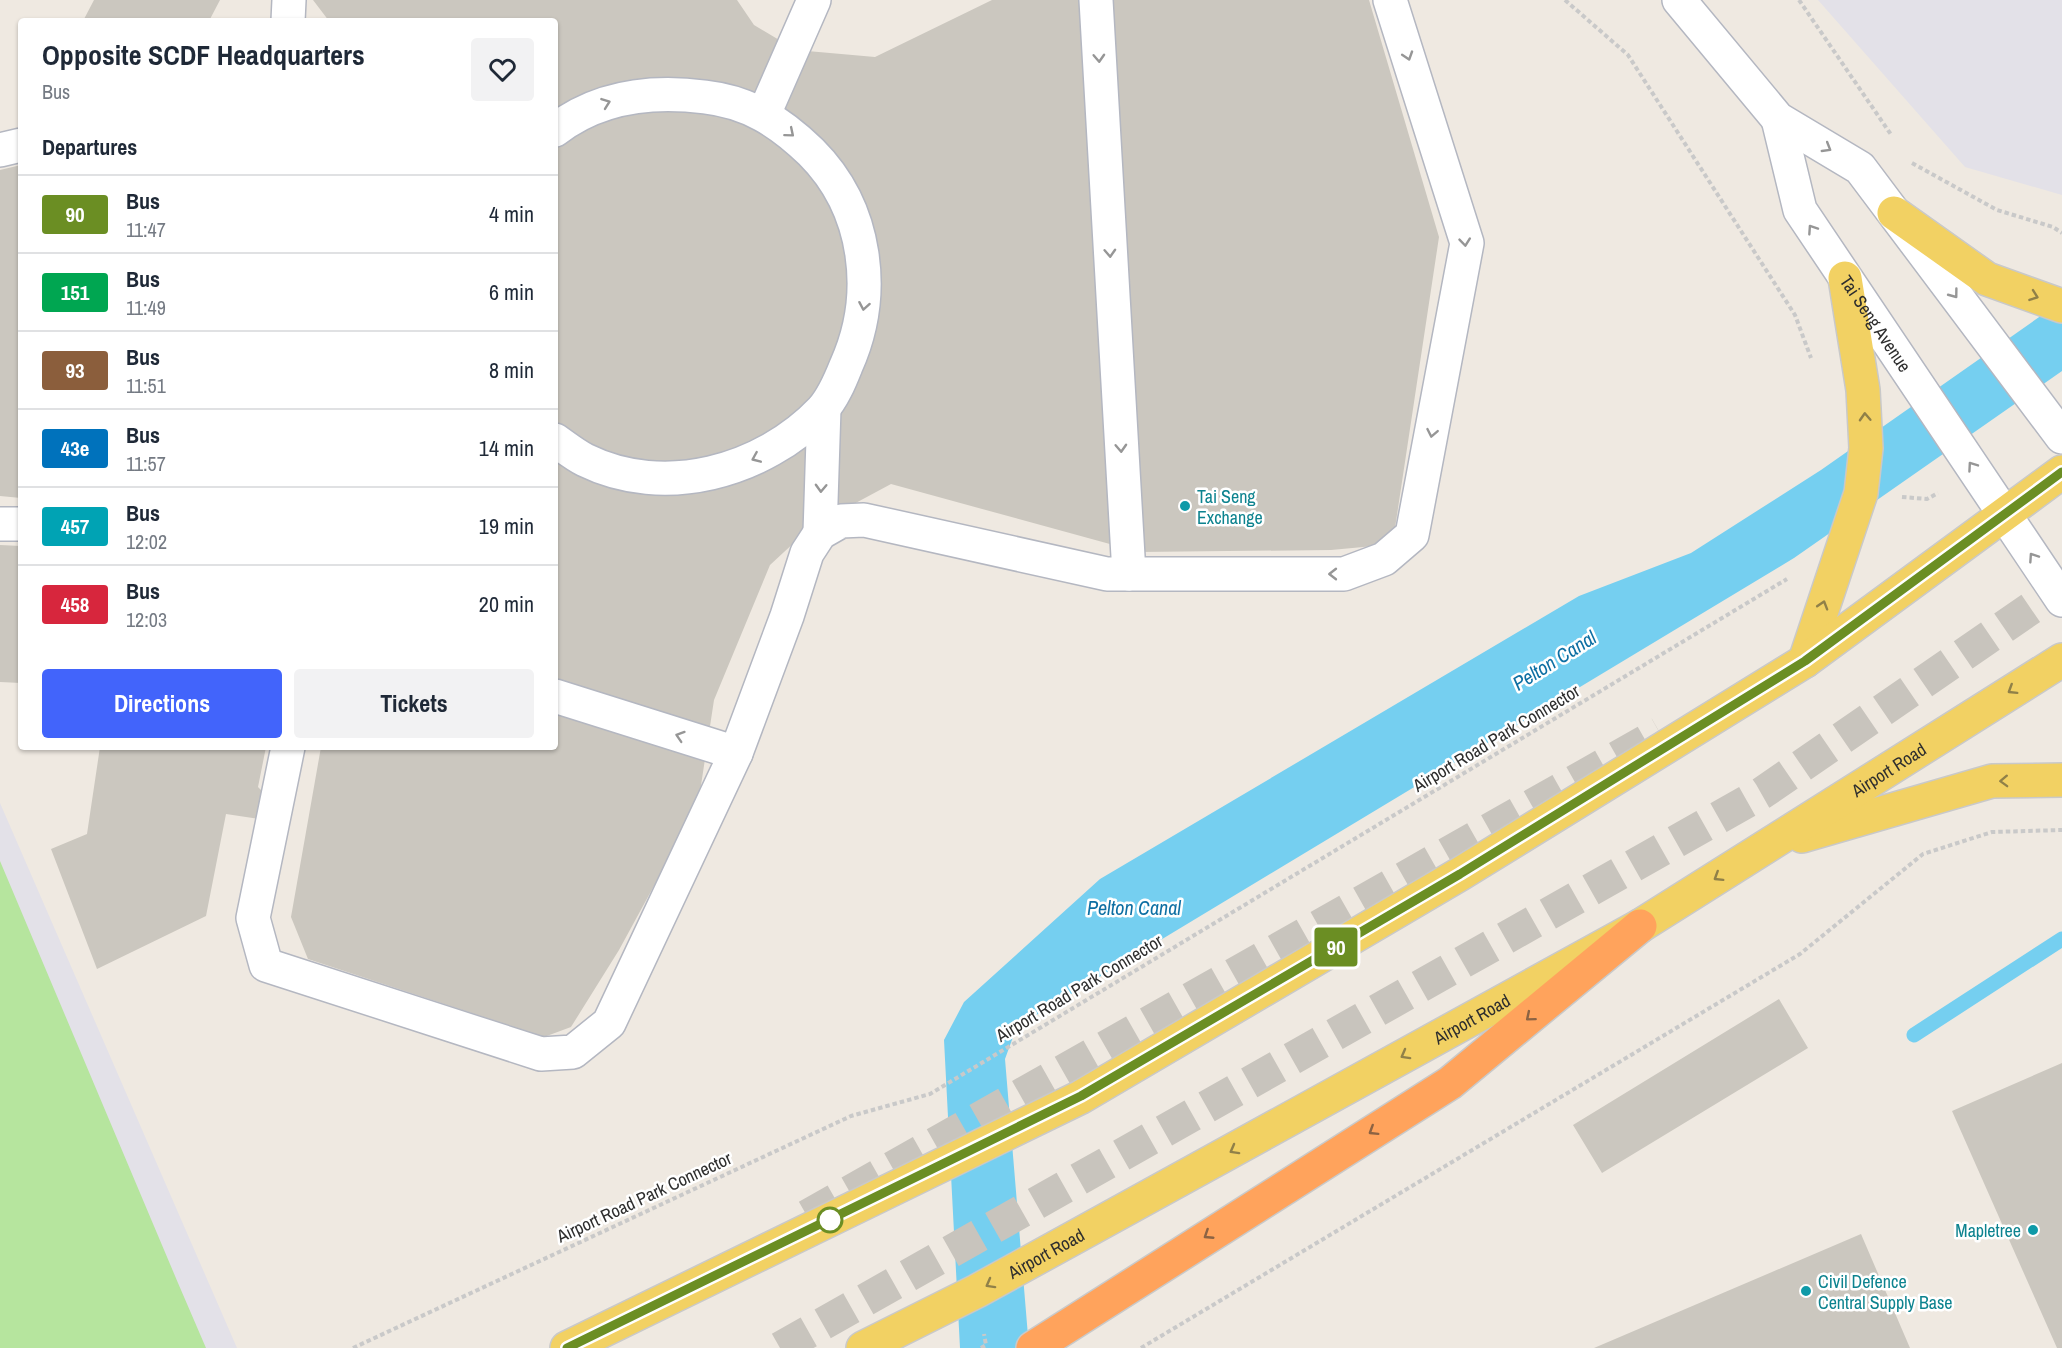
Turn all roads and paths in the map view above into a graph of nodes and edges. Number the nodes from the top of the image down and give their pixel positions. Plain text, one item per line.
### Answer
1 (814, 0) edge
2 (1096, 0) edge
3 (1390, 0) edge
4 (1565, 0) edge
5 (1679, 0) edge
6 (1799, 0) edge
7 (764, 114) junction
8 (1778, 119) junction
9 (558, 128) edge
10 (1896, 142) dead end
11 (18, 146) edge
12 (0, 150) edge
13 (1909, 161) dead end
14 (1894, 213) junction
15 (2062, 233) edge
16 (1845, 278) junction
17 (2062, 306) edge
18 (1813, 368) dead end
19 (824, 408) junction
20 (2062, 437) edge
21 (558, 442) edge
22 (2062, 472) edge
23 (2005, 514) junction
24 (0, 524) edge
25 (18, 524) edge
26 (820, 532) junction
27 (1797, 572) dead end
28 (1129, 574) junction
29 (2062, 600) edge
30 (2062, 660) edge
31 (1805, 661) junction
32 (558, 697) edge
33 (287, 750) edge
34 (736, 753) junction
35 (2062, 780) edge
36 (2062, 830) edge
37 (1767, 846) junction
38 (1640, 926) junction
39 (353, 1348) edge
40 (567, 1348) edge
41 (863, 1348) edge
42 (1033, 1348) edge
43 (1141, 1348) edge

1 - 7 street
2 -> 28 street
3 -> 28 street
4 - 18 path
5 - 8 street, Tai Seng Avenue
6 - 10 path
9 -> 7 street
7 -> 19 street
8 -> 14 street, Tai Seng Avenue
16 -> 8 street, Tai Seng Avenue
11 - 12 street
13 - 15 path
14 -> 17 main road
14 -> 20 street, Tai Seng Avenue
23 -> 16 street, Tai Seng Avenue
31 -> 16 main road
19 -> 21 street
19 -> 26 street
22 - 23 main road
29 -> 23 street, Tai Seng Avenue
23 - 31 main road
24 - 25 street
26 - 28 street
26 - 34 street
27 - 39 path, Airport Road Park Connector
30 -> 37 main road, Airport Road
31 - 40 main road
34 -> 32 street
33 - 34 street
35 -> 37 main road
36 - 43 path
37 -> 38 main road, Airport Road
38 -> 41 main road, Airport Road
38 -> 42 highway

